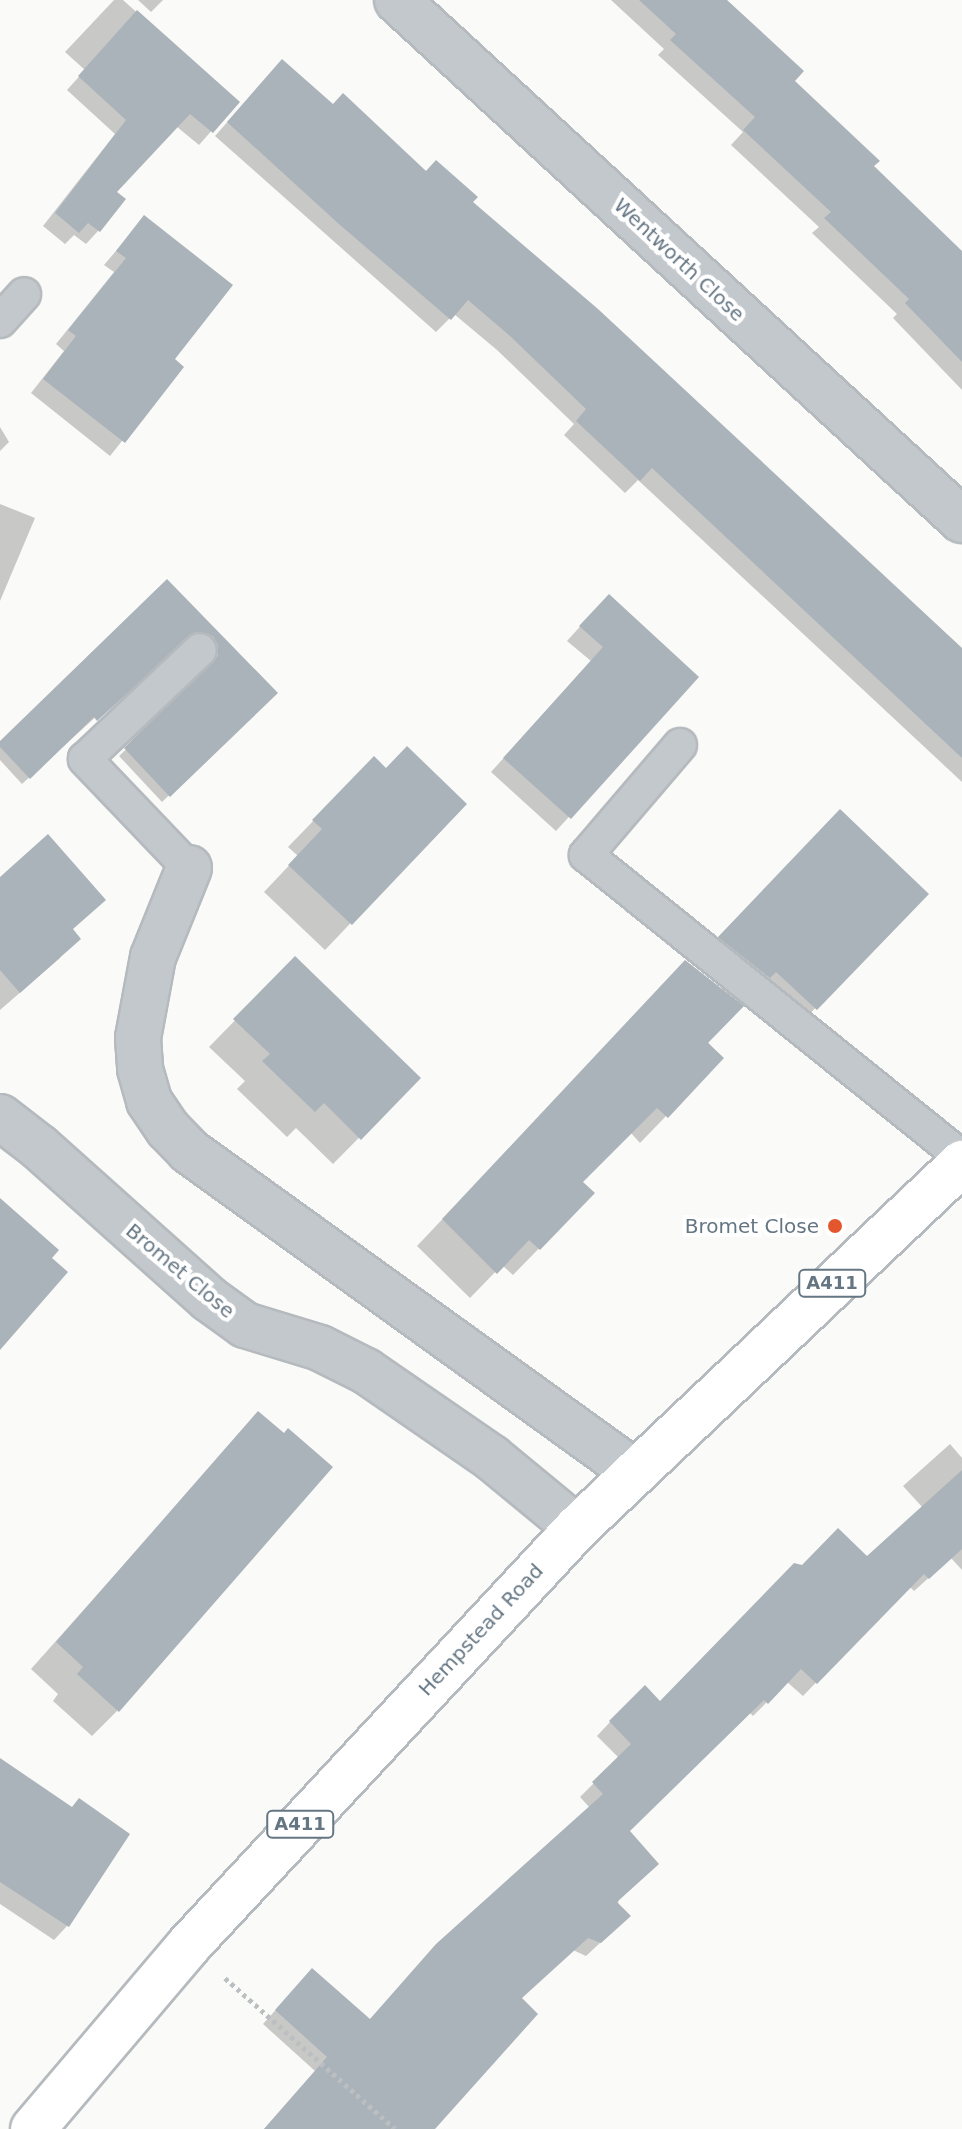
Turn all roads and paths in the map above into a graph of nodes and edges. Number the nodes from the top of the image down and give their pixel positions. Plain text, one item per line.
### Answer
1 (397, 0) edge
2 (24, 294) dead end
3 (0, 321) edge
4 (962, 520) edge
5 (200, 650) dead end
6 (680, 745) dead end
7 (189, 868) joint
8 (0, 1117) edge
9 (962, 1160) edge
10 (633, 1471) junction
11 (577, 1528) junction
12 (189, 1945) junction
13 (33, 2129) edge
14 (395, 2129) edge

1 - 4 street, Wentworth Close
2 - 3 lane
5 - 7 lane
6 - 9 lane
7 - 10 street
8 - 11 street, Bromet Close
9 - 10 main road, Hempstead Road / A411
10 - 11 main road, Hempstead Road / A411
11 - 12 main road, Hempstead Road / A411
12 - 13 main road, Hempstead Road / A411
12 - 14 path

